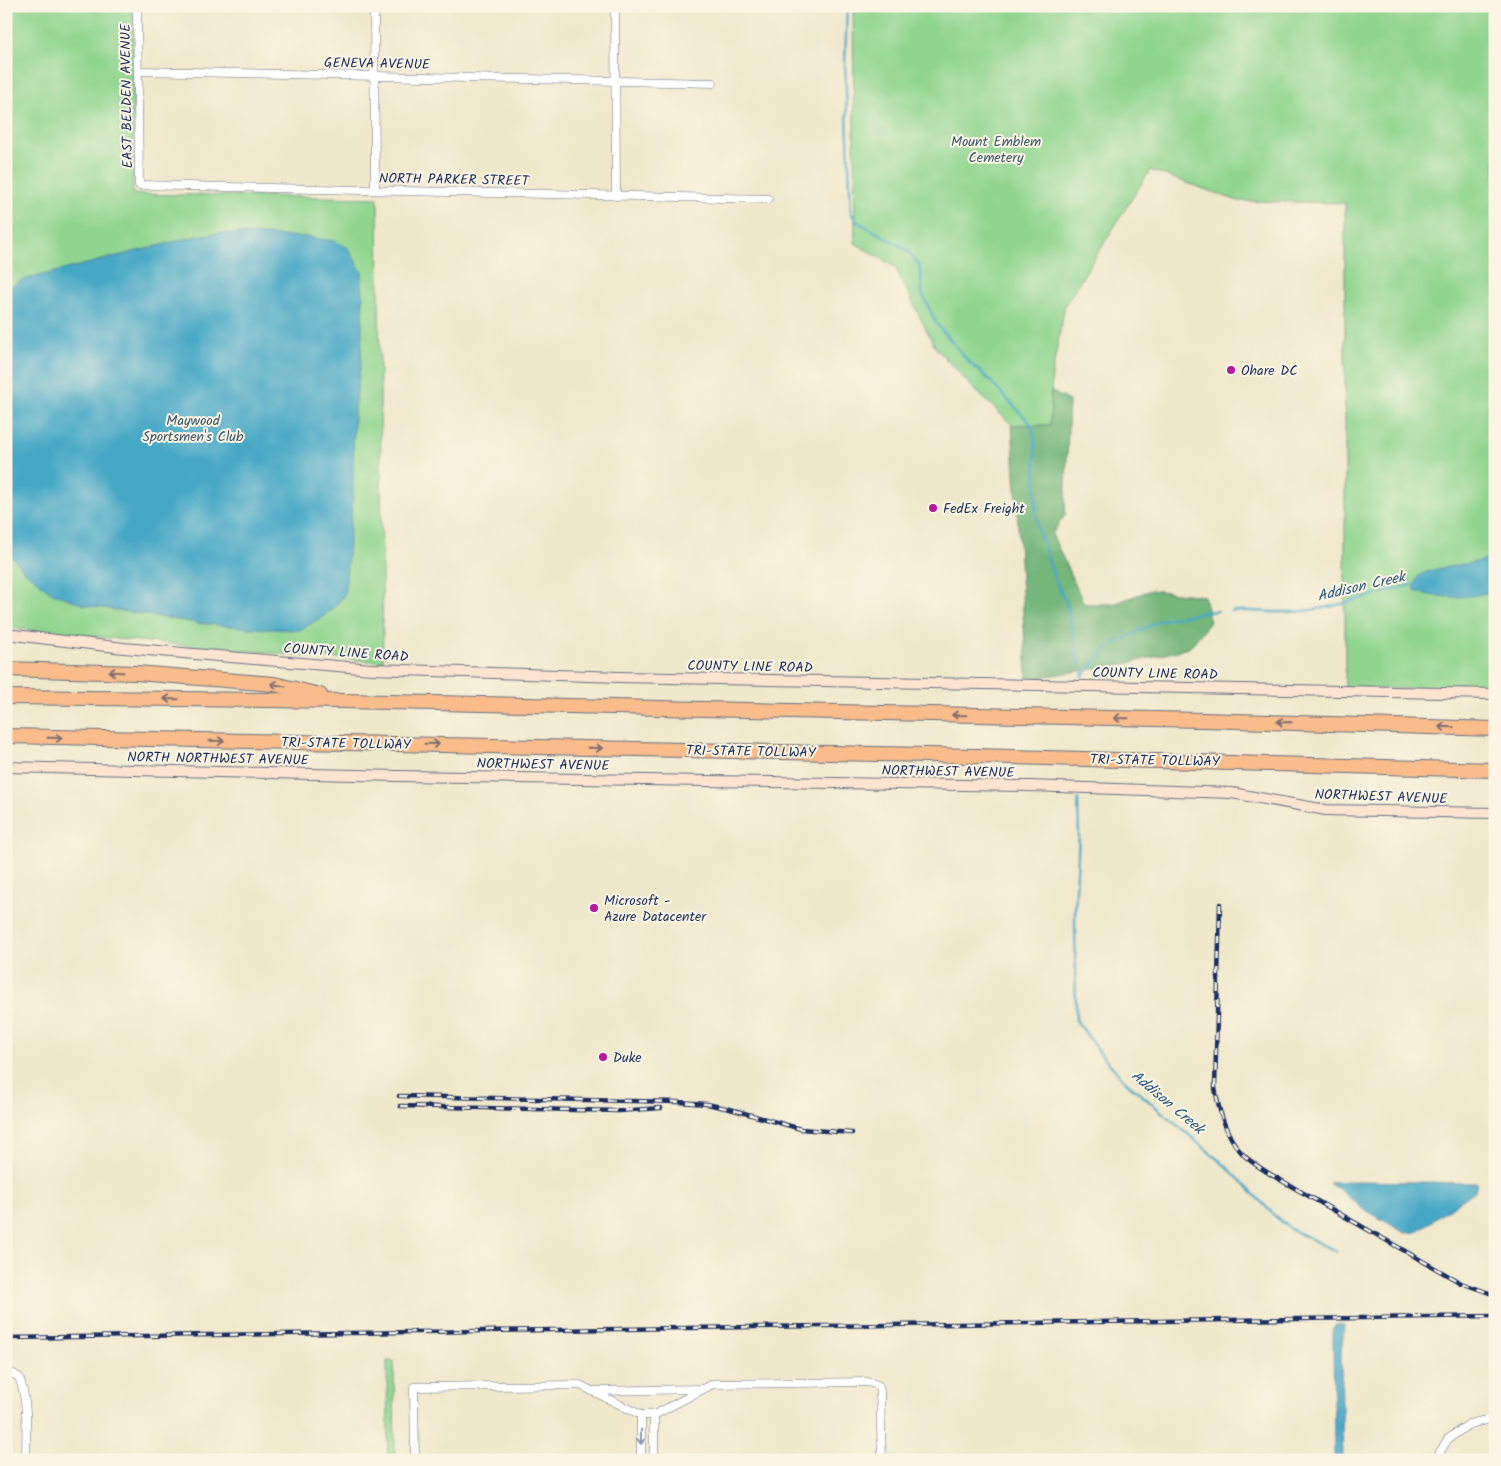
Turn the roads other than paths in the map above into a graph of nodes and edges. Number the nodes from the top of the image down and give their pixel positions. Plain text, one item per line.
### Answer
1 (137, 6) edge
2 (374, 6) edge
3 (615, 6) edge
4 (138, 71) junction
5 (374, 76) junction
6 (616, 80) junction
7 (713, 83) dead end
8 (139, 185) joint
9 (375, 190) junction
10 (616, 196) junction
11 (768, 199) dead end
12 (6, 634) edge
13 (6, 669) edge
14 (1495, 694) edge
15 (6, 697) edge
16 (342, 701) junction
17 (1495, 729) edge
18 (6, 736) edge
19 (6, 767) edge
20 (1495, 770) edge
21 (398, 776) joint
22 (1495, 813) edge
23 (6, 1370) edge
24 (703, 1389) junction
25 (592, 1391) junction
26 (641, 1415) junction
27 (654, 1415) junction
28 (1495, 1418) edge
29 (26, 1460) edge
30 (415, 1460) edge
31 (641, 1460) edge
32 (654, 1460) edge
33 (882, 1460) edge
34 (1436, 1460) edge

1 - 4 street, EAST BELDEN AVENUE
2 - 5 street
3 - 6 street
4 - 5 street, GENEVA AVENUE
4 - 8 street, EAST BELDEN AVENUE
5 - 6 street, GENEVA AVENUE
5 - 9 street
6 - 7 street, GENEVA AVENUE
6 - 10 street
8 - 9 street, NORTH PARKER STREET
9 - 10 street, NORTH PARKER STREET
10 - 11 street, NORTH PARKER STREET
12 - 14 street, COUNTY LINE ROAD
16 -> 13 highway
16 -> 15 highway
17 -> 16 highway
18 -> 20 highway, TRI-STATE TOLLWAY
19 - 21 street, NORTH NORTHWEST AVENUE
21 - 22 street, NORTHWEST AVENUE
23 - 29 street
24 - 25 street
24 - 27 street
24 - 33 street
25 - 26 street
25 - 30 street
26 - 27 street
26 -> 31 street
27 - 32 street
28 - 34 street

